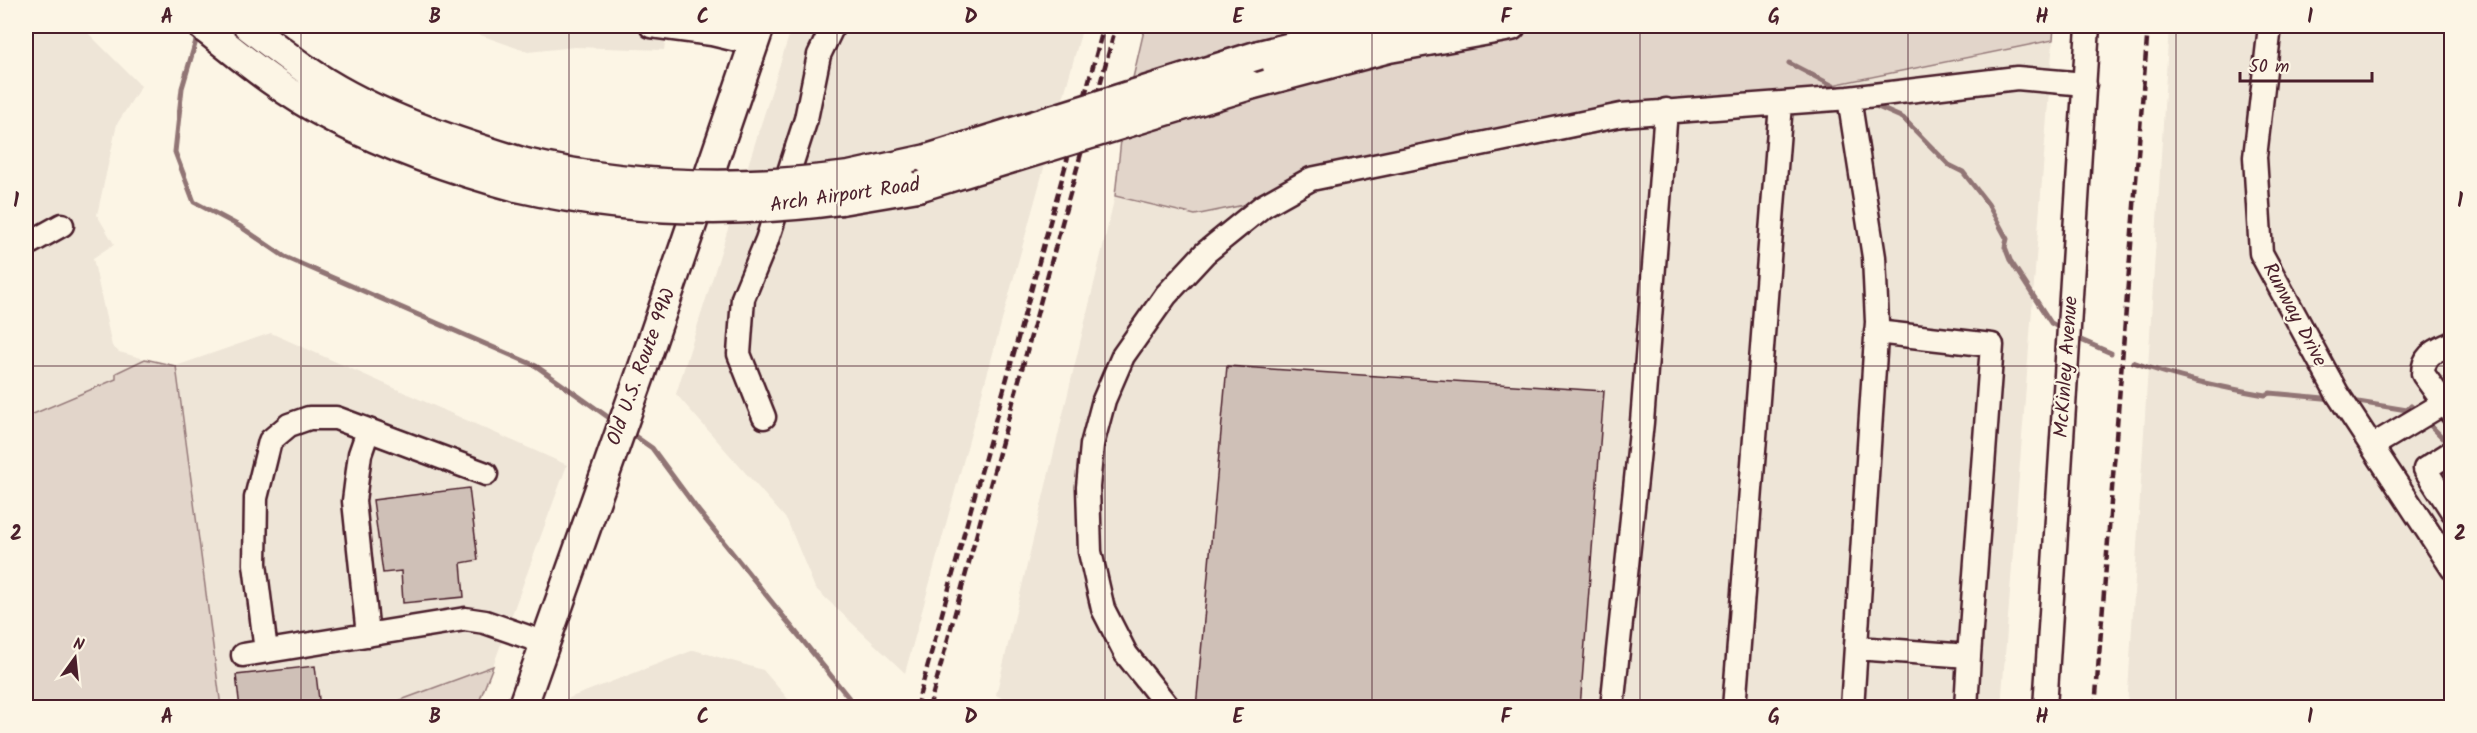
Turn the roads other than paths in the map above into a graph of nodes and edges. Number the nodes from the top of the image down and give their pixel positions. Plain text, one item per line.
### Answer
1 (202, 26) edge
2 (248, 26) edge
3 (651, 26) edge
4 (833, 26) edge
5 (1377, 26) edge
6 (1511, 26) edge
7 (2088, 26) edge
8 (2270, 26) edge
9 (757, 35) edge
10 (2085, 84) junction
11 (1849, 98) junction
12 (1781, 104) junction
13 (1666, 110) junction
14 (521, 175) junction
15 (845, 188) junction
16 (62, 225) dead end
17 (26, 245) edge
18 (1876, 332) junction
19 (2451, 343) edge
20 (2448, 408) edge
21 (764, 417) dead end
22 (368, 431) junction
23 (2373, 447) junction
24 (2451, 452) edge
25 (486, 474) dead end
26 (2451, 511) edge
27 (2451, 568) edge
28 (368, 635) junction
29 (545, 643) junction
30 (1856, 648) junction
31 (266, 651) junction
32 (243, 655) dead end
33 (1970, 656) junction
34 (522, 708) edge
35 (1169, 708) edge
36 (1612, 708) edge
37 (1734, 708) edge
38 (1852, 708) edge
39 (1966, 708) edge
40 (2045, 708) edge

1 - 14 main road, Arch Airport Road
2 - 14 main road, Arch Airport Road
3 - 9 street
4 - 21 street
5 - 15 main road, Arch Airport Road, bridge
6 - 15 main road, Arch Airport Road, bridge
7 - 10 street, McKinley Avenue
8 - 23 street, Runway Drive
9 - 29 main road, Old U.S. Route 99W
10 - 11 street
10 - 40 street, McKinley Avenue
11 - 12 street
11 - 18 street
12 - 13 street
12 - 37 street
13 - 35 street
13 - 36 street
14 - 15 main road, Arch Airport Road, bridge
16 - 17 street
18 - 30 street
18 - 33 street
19 - 20 street
20 - 23 street
22 - 25 street
22 - 28 street
22 - 31 street
23 - 27 street, Runway Drive
24 - 26 street
28 - 29 street
28 - 31 street
29 - 34 main road, Old U.S. Route 99W
30 - 33 street
30 - 38 street
31 - 32 street
33 - 39 street

